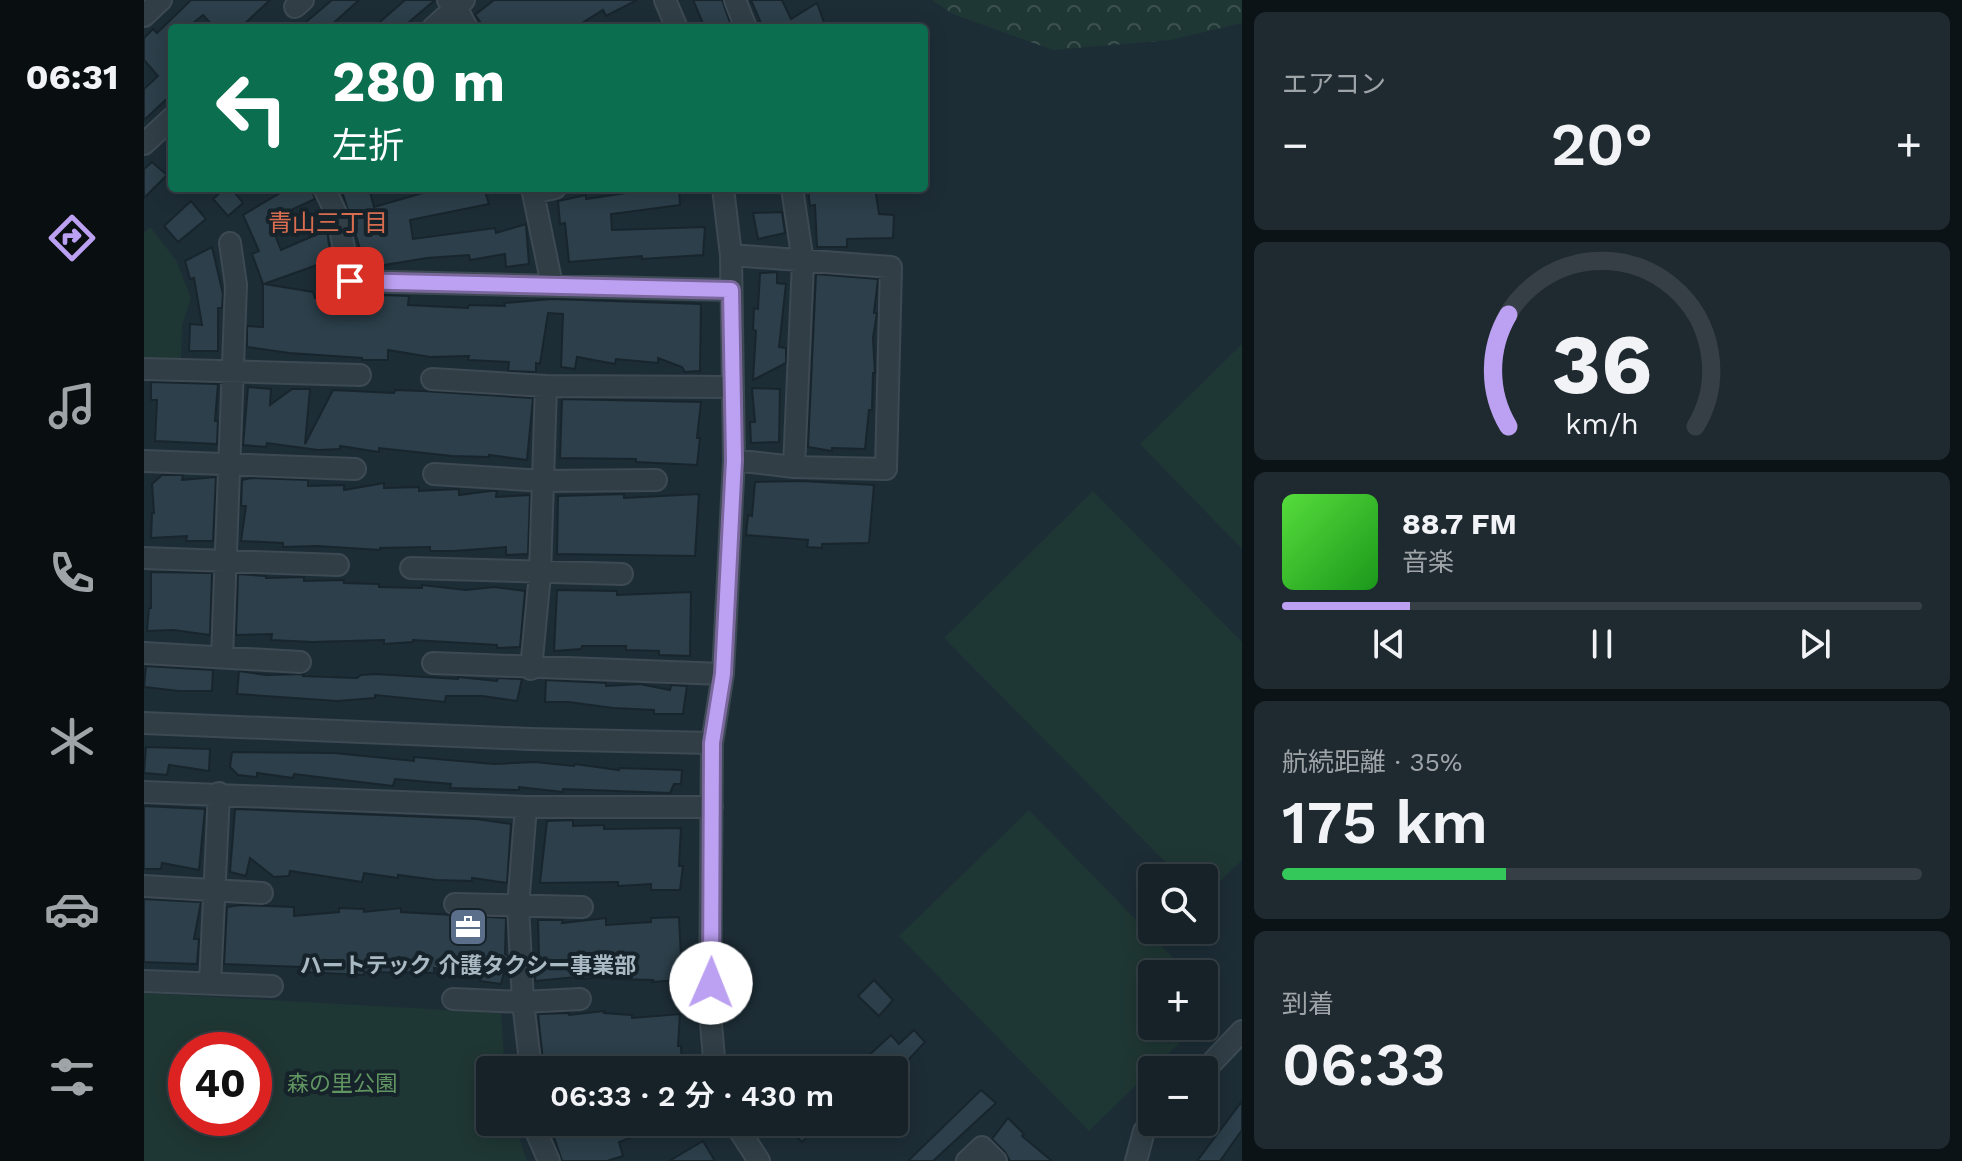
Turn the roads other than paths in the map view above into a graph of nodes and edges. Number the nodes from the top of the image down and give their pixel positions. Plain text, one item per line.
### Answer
1 (161, 0) edge
2 (665, 0) edge
3 (735, 0) edge
4 (456, 2) edge
5 (144, 16) edge
6 (437, 24) edge
7 (465, 24) edge
8 (675, 24) edge
9 (744, 24) edge
10 (168, 121) edge
11 (146, 138) edge
12 (326, 192) edge
13 (533, 192) edge
14 (723, 192) edge
15 (793, 192) edge
16 (230, 243) dead end
17 (731, 255) junction
18 (803, 262) junction
19 (552, 285) junction
20 (731, 290) junction
21 (144, 369) edge
22 (234, 372) junction
23 (360, 375) dead end
24 (432, 379) dead end
25 (546, 386) junction
26 (733, 387) junction
27 (734, 460) junction
28 (144, 461) edge
29 (228, 465) junction
30 (794, 467) junction
31 (355, 469) dead end
32 (434, 474) dead end
33 (656, 480) dead end
34 (544, 481) junction
35 (144, 558) edge
36 (227, 562) junction
37 (338, 565) dead end
38 (411, 568) dead end
39 (540, 574) junction
40 (622, 574) dead end
41 (144, 653) edge
42 (222, 657) junction
43 (300, 662) dead end
44 (433, 663) dead end
45 (531, 669) junction
46 (723, 674) junction
47 (144, 723) edge
48 (712, 743) junction
49 (144, 792) edge
50 (219, 793) junction
51 (526, 807) junction
52 (712, 807) junction
53 (144, 886) edge
54 (216, 888) junction
55 (262, 893) dead end
56 (455, 904) dead end
57 (518, 906) junction
58 (582, 907) dead end
59 (144, 981) edge
60 (210, 984) junction
61 (272, 986) dead end
62 (453, 999) dead end
63 (580, 999) dead end
64 (523, 1002) junction
65 (1242, 1031) edge
66 (529, 1056) edge
67 (714, 1056) edge
68 (1218, 1056) edge
69 (540, 1136) edge
70 (742, 1136) edge
71 (1143, 1136) edge
72 (756, 1160) edge
73 (549, 1161) edge
74 (967, 1161) edge
75 (996, 1161) edge
76 (1136, 1161) edge

1 - 5 street
2 - 8 street
3 - 9 street
4 - 6 street
4 - 7 street
10 - 11 street
12 - 19 street
13 - 19 street
14 - 17 street
15 - 18 street
16 - 22 street
17 - 18 street
17 - 20 street
18 - 30 street
18 - 30 street
19 - 20 street
20 - 26 street
21 - 22 street
22 - 23 street
22 - 29 street
24 - 25 street
25 - 26 street
25 - 34 street
26 - 27 street
27 - 30 street
27 - 46 street
28 - 29 street
29 - 31 street
29 - 36 street
32 - 34 street
33 - 34 street
34 - 39 street
35 - 36 street
36 - 37 street
36 - 42 street
38 - 39 street
39 - 40 street
39 - 45 street
41 - 42 street
42 - 43 street
44 - 45 street
45 - 46 street
46 - 48 street
47 - 48 street
48 - 52 street
49 - 50 street
50 - 51 street
50 - 54 street
51 - 52 street
51 - 57 street
52 - 67 street
53 - 54 street
54 - 55 street
54 - 60 street
56 - 57 street
57 - 58 street
57 - 64 street
59 - 60 street
60 - 61 street
62 - 64 street
63 - 64 street
64 - 66 street
65 - 68 street
69 - 73 street
70 - 72 street
71 - 76 street
74 - 75 street

